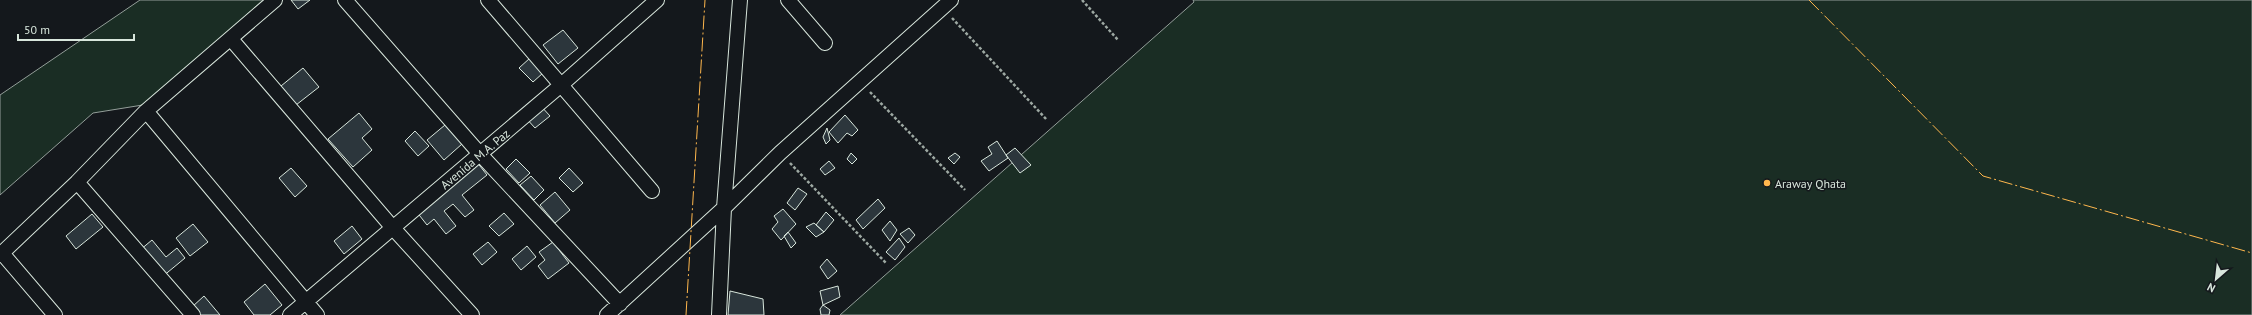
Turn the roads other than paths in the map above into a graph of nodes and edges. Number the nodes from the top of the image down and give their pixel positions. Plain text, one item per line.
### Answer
1 (275, 0) edge
2 (345, 0) edge
3 (488, 0) edge
4 (740, 0) edge
5 (788, 0) edge
6 (651, 2) edge
7 (947, 4) edge
8 (231, 39) junction
9 (825, 44) dead end
10 (560, 86) junction
11 (146, 111) junction
12 (480, 154) junction
13 (77, 182) junction
14 (652, 191) dead end
15 (724, 208) junction
16 (393, 228) junction
17 (1, 254) edge
18 (305, 302) junction
19 (620, 304) junction
20 (55, 315) edge
21 (193, 315) edge
22 (290, 315) edge
23 (317, 315) edge
24 (472, 315) edge
25 (607, 315) edge
26 (719, 315) edge

1 - 8 street
2 - 12 street
3 - 10 street
4 - 15 street
5 - 9 street
6 - 10 street, Avenida M.A. Paz
7 - 15 street
8 - 11 street
8 - 16 street
10 - 12 street, Avenida M.A. Paz
10 - 14 street
11 - 13 street
11 - 18 street
12 - 16 street, Avenida M.A. Paz
12 - 19 street
13 - 17 street
13 - 21 street
15 - 19 street
15 - 26 street
16 - 18 street, Avenida M.A. Paz
16 - 24 street
17 - 20 street
18 - 22 street, Avenida M.A. Paz
18 - 23 street
19 - 25 street

